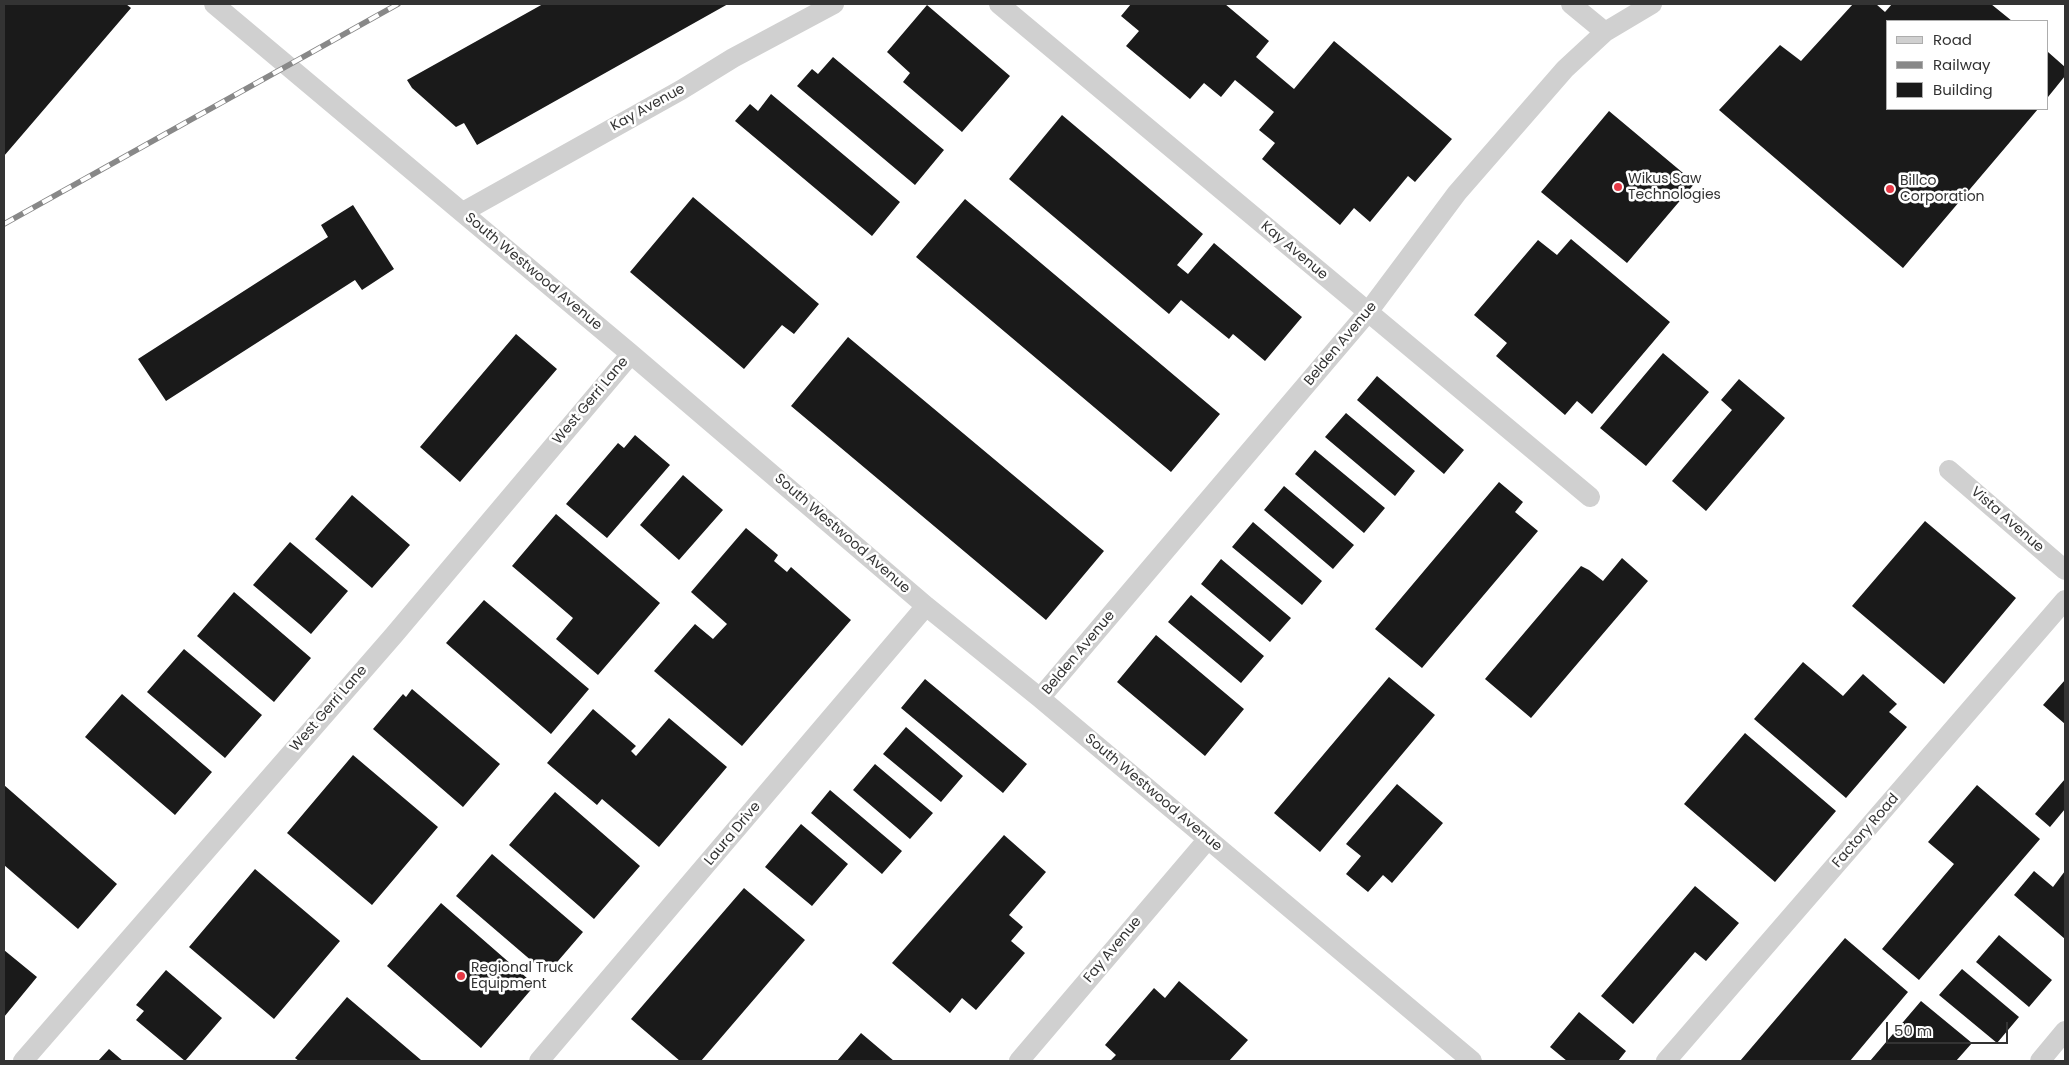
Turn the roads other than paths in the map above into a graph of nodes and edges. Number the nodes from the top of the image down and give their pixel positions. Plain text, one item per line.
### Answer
1 (214, 4) edge
2 (834, 4) edge
3 (999, 4) edge
4 (1571, 4) edge
5 (1652, 4) edge
6 (1606, 32) junction
7 (463, 212) junction
8 (1368, 312) junction
9 (631, 354) junction
10 (1949, 470) dead end
11 (1590, 497) dead end
12 (2065, 570) edge
13 (2065, 600) edge
14 (926, 606) junction
15 (1040, 698) junction
16 (1208, 839) junction
17 (2065, 1031) edge
18 (23, 1061) edge
19 (539, 1061) edge
20 (1019, 1061) edge
21 (1472, 1061) edge
22 (1666, 1061) edge
23 (2040, 1061) edge

1 - 7 street, South Westwood Avenue
2 - 7 street, Kay Avenue
3 - 8 street, Kay Avenue
4 - 6 street
5 - 6 street, Belden Avenue
6 - 8 street, Belden Avenue
7 - 9 street, South Westwood Avenue
8 - 11 street, Kay Avenue
8 - 15 street, Belden Avenue
9 - 14 street, South Westwood Avenue
9 - 18 street, West Gerri Lane
10 - 12 street, Vista Avenue
13 - 22 street, Factory Road
14 - 15 street, South Westwood Avenue
14 - 19 street, Laura Drive
15 - 16 street, South Westwood Avenue
16 - 20 street, Fay Avenue
16 - 21 street, South Westwood Avenue
17 - 23 street

